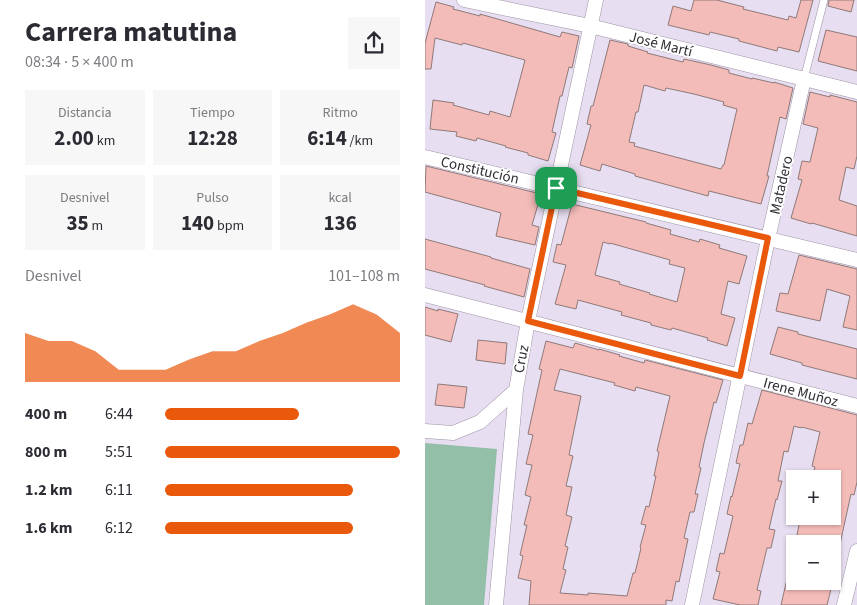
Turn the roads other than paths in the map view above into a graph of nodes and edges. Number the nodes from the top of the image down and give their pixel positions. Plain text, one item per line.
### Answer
1 (464, 0) edge
2 (596, 0) edge
3 (824, 0) edge
4 (590, 26) junction
5 (804, 79) junction
6 (857, 92) edge
7 (425, 157) edge
8 (556, 188) junction
9 (768, 238) junction
10 (857, 260) edge
11 (425, 295) edge
12 (528, 321) junction
13 (740, 376) junction
14 (516, 390) junction
15 (857, 406) edge
16 (425, 431) edge
17 (857, 551) edge
18 (496, 605) edge
19 (692, 605) edge
20 (844, 605) edge

1 - 4 street, José Martí
2 - 4 street, Cruz
3 - 5 lane, Matadero
4 - 5 street, José Martí
4 - 8 street, Cruz
5 - 6 street, José Martí
5 - 9 street, Matadero
7 - 8 street, Constitución
8 - 9 street, Constitución
8 - 12 street, Cruz
9 - 10 street, Constitución
9 - 13 street, Matadero
11 - 12 street, Irene Muñoz
12 - 13 street, Irene Muñoz
12 - 14 street, Cruz
13 - 15 street, Irene Muñoz
13 - 19 street, Matadero
14 - 16 street
14 - 18 street, Cruz
17 - 20 street

